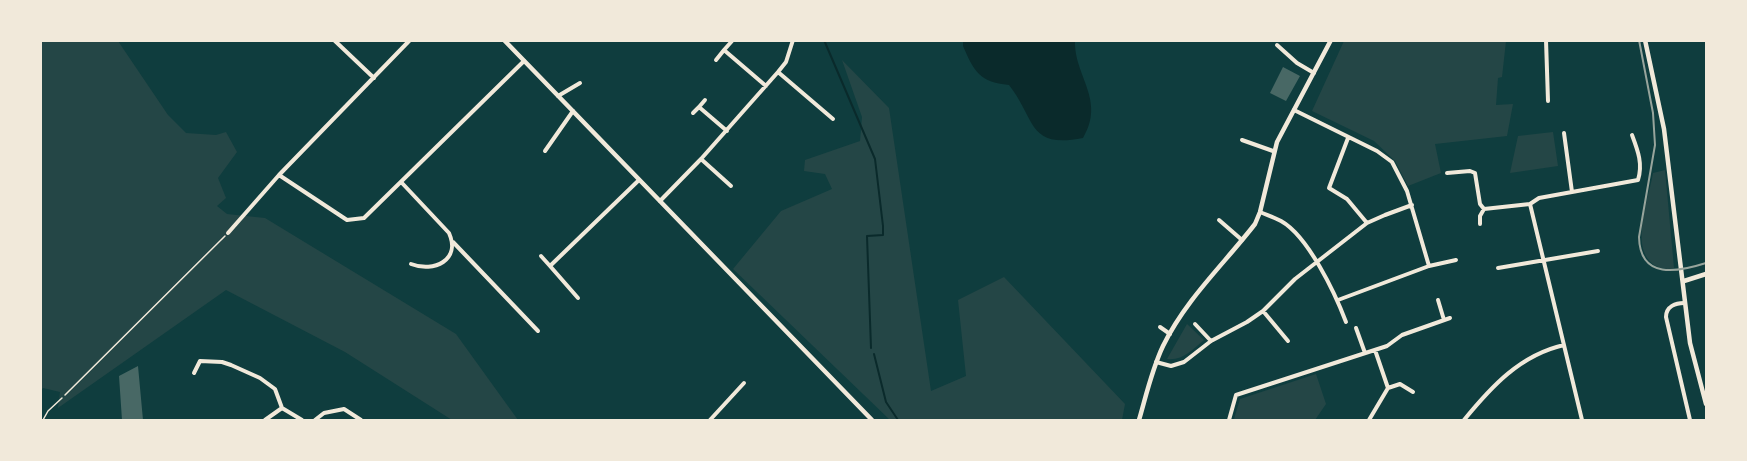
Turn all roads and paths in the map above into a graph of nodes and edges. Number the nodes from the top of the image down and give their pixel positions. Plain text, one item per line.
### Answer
1 (334, 40) edge
2 (410, 40) edge
3 (504, 40) edge
4 (793, 40) edge
5 (1331, 40) edge
6 (1546, 40) edge
7 (1645, 40) edge
8 (732, 41) edge
9 (1277, 45) dead end
10 (724, 50) junction
11 (716, 60) dead end
12 (524, 61) junction
13 (778, 72) junction
14 (1314, 73) junction
15 (374, 78) junction
16 (580, 83) dead end
17 (766, 86) junction
18 (558, 96) junction
19 (705, 100) dead end
20 (1548, 101) dead end
21 (699, 107) junction
22 (1294, 110) junction
23 (573, 111) junction
24 (693, 113) dead end
25 (833, 119) dead end
26 (727, 130) junction
27 (1564, 133) dead end
28 (1632, 135) dead end
29 (1348, 138) junction
30 (1242, 140) dead end
31 (545, 151) dead end
32 (1273, 151) junction
33 (701, 159) junction
34 (1447, 173) dead end
35 (279, 175) junction
36 (639, 180) junction
37 (402, 183) junction
38 (731, 186) dead end
39 (1572, 192) junction
40 (660, 201) junction
41 (1530, 204) junction
42 (1412, 205) junction
43 (1484, 209) junction
44 (1260, 212) junction
45 (1219, 220) dead end
46 (1367, 224) junction
47 (1479, 224) dead end
48 (228, 233) joint
49 (1242, 240) junction
50 (453, 242) junction
51 (1598, 251) dead end
52 (542, 256) dead end
53 (1456, 260) dead end
54 (1543, 261) junction
55 (1316, 262) junction
56 (411, 264) dead end
57 (550, 266) junction
58 (1429, 266) junction
59 (1498, 268) dead end
60 (1707, 274) edge
61 (1684, 281) junction
62 (578, 298) dead end
63 (1338, 300) junction
64 (1438, 300) dead end
65 (1684, 303) junction
66 (1263, 311) junction
67 (1450, 318) dead end
68 (1444, 320) junction
69 (1346, 322) dead end
70 (1195, 324) dead end
71 (1160, 327) dead end
72 (1356, 328) dead end
73 (538, 331) dead end
74 (1170, 334) junction
75 (1211, 340) junction
76 (1288, 341) dead end
77 (1564, 345) junction
78 (1375, 350) junction
79 (1365, 353) junction
80 (1156, 362) junction
81 (194, 373) dead end
82 (744, 383) dead end
83 (1388, 388) junction
84 (1413, 392) dead end
85 (62, 398) joint
86 (1707, 404) edge
87 (282, 408) junction
88 (43, 420) edge
89 (265, 420) edge
90 (302, 420) edge
91 (315, 420) edge
92 (361, 420) edge
93 (710, 420) edge
94 (870, 420) edge
95 (1139, 420) edge
96 (1229, 420) edge
97 (1369, 420) edge
98 (1464, 420) edge
99 (1582, 420) edge
100 (1690, 420) edge

1 - 15 street
2 - 15 street
3 - 12 street
4 - 13 street
5 - 14 street
6 - 20 street
7 - 61 street
8 - 10 street
9 - 14 street
10 - 11 street
10 - 17 street
12 - 18 street
12 - 37 street
13 - 17 street
13 - 25 street
14 - 22 street
15 - 35 street
16 - 18 street
17 - 26 street
18 - 23 street
19 - 21 street
21 - 24 street
21 - 26 street
22 - 29 street
22 - 32 street
23 - 31 street
23 - 36 street
26 - 33 street
27 - 39 street
28 - 39 street
29 - 42 street
29 - 46 street
30 - 32 street
32 - 44 street
33 - 38 street
33 - 40 street
34 - 43 street
35 - 37 street
35 - 48 street
36 - 40 street
36 - 57 street
37 - 50 street
39 - 41 street
40 - 94 street
41 - 43 street
41 - 54 street
42 - 46 street
42 - 58 street
43 - 47 street
44 - 49 street
44 - 55 street
45 - 49 street
46 - 55 street
48 - 85 path
49 - 74 street
50 - 56 street
50 - 73 street
51 - 54 street
52 - 57 street
53 - 58 street
54 - 59 street
54 - 77 street
55 - 63 street
55 - 66 street
57 - 62 street
58 - 63 street
60 - 61 street
61 - 65 street
63 - 69 street
64 - 68 street
65 - 86 street
65 - 100 street
66 - 75 street
66 - 76 street
67 - 68 street
68 - 78 street
70 - 75 street
71 - 74 street
72 - 79 street
74 - 80 street
75 - 80 street
77 - 98 street
77 - 99 street
78 - 79 street
78 - 83 street
79 - 96 street
80 - 95 street
81 - 87 street
82 - 93 street
83 - 84 street
83 - 97 street
85 - 88 lane
87 - 89 street
87 - 90 street
91 - 92 street

